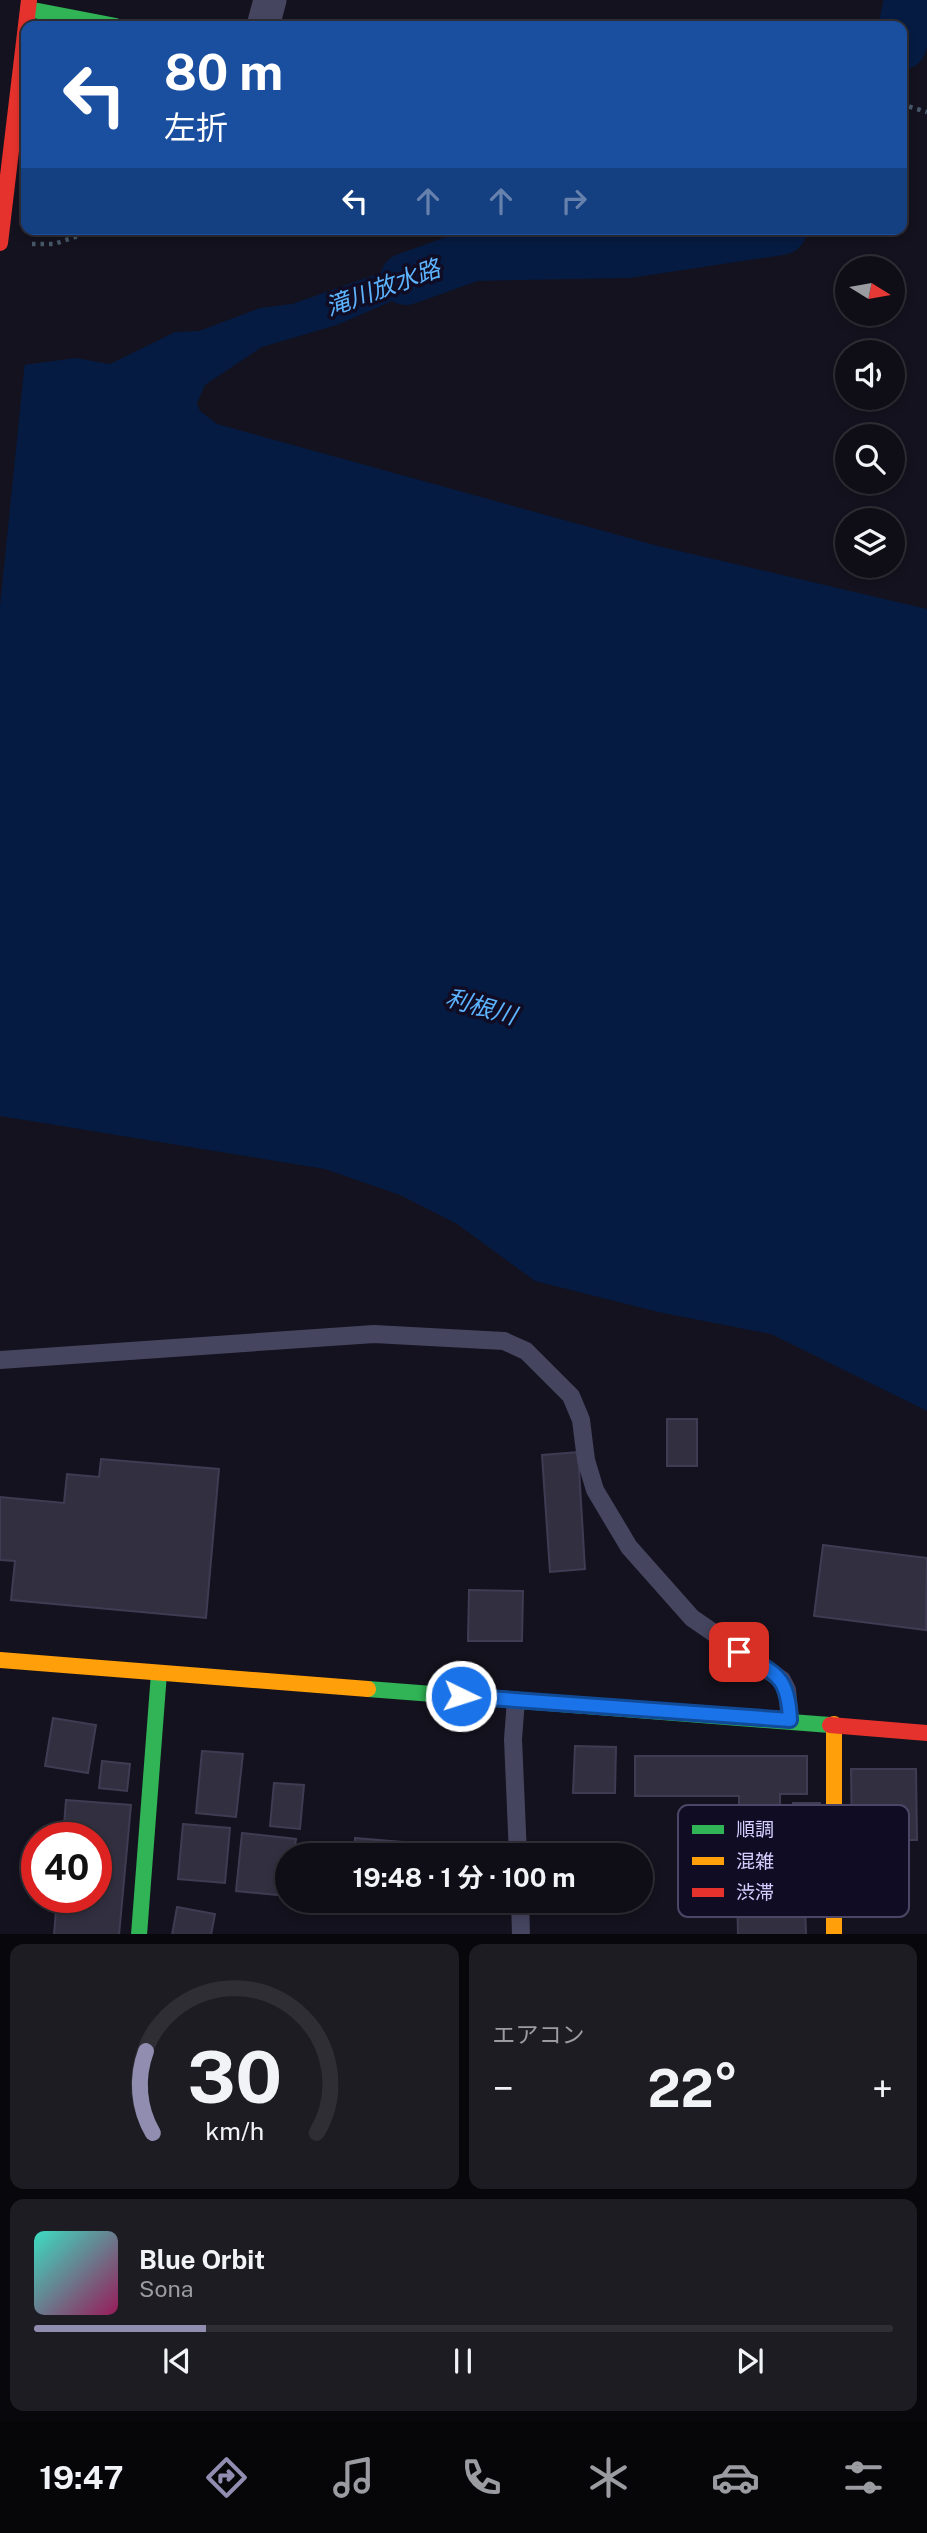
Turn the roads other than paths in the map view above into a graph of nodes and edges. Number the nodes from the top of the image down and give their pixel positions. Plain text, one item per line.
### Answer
1 (270, 0) edge
2 (28, 5) edge
3 (95, 21) edge
4 (264, 21) edge
5 (21, 65) edge
6 (1, 235) edge
7 (0, 1360) edge
8 (0, 1660) edge
9 (159, 1673) junction
10 (516, 1700) junction
11 (790, 1720) junction
12 (834, 1724) junction
13 (927, 1733) edge
14 (834, 1805) edge
15 (517, 1843) edge
16 (521, 1913) edge
17 (139, 1934) edge
18 (522, 1934) edge

1 - 4 street
2 - 3 main road
5 - 6 main road
7 - 11 lane
8 - 9 main road
9 - 10 main road
9 - 17 main road
10 - 11 main road
10 - 15 lane
11 - 12 main road
12 - 13 main road
12 - 14 main road
16 - 18 lane

